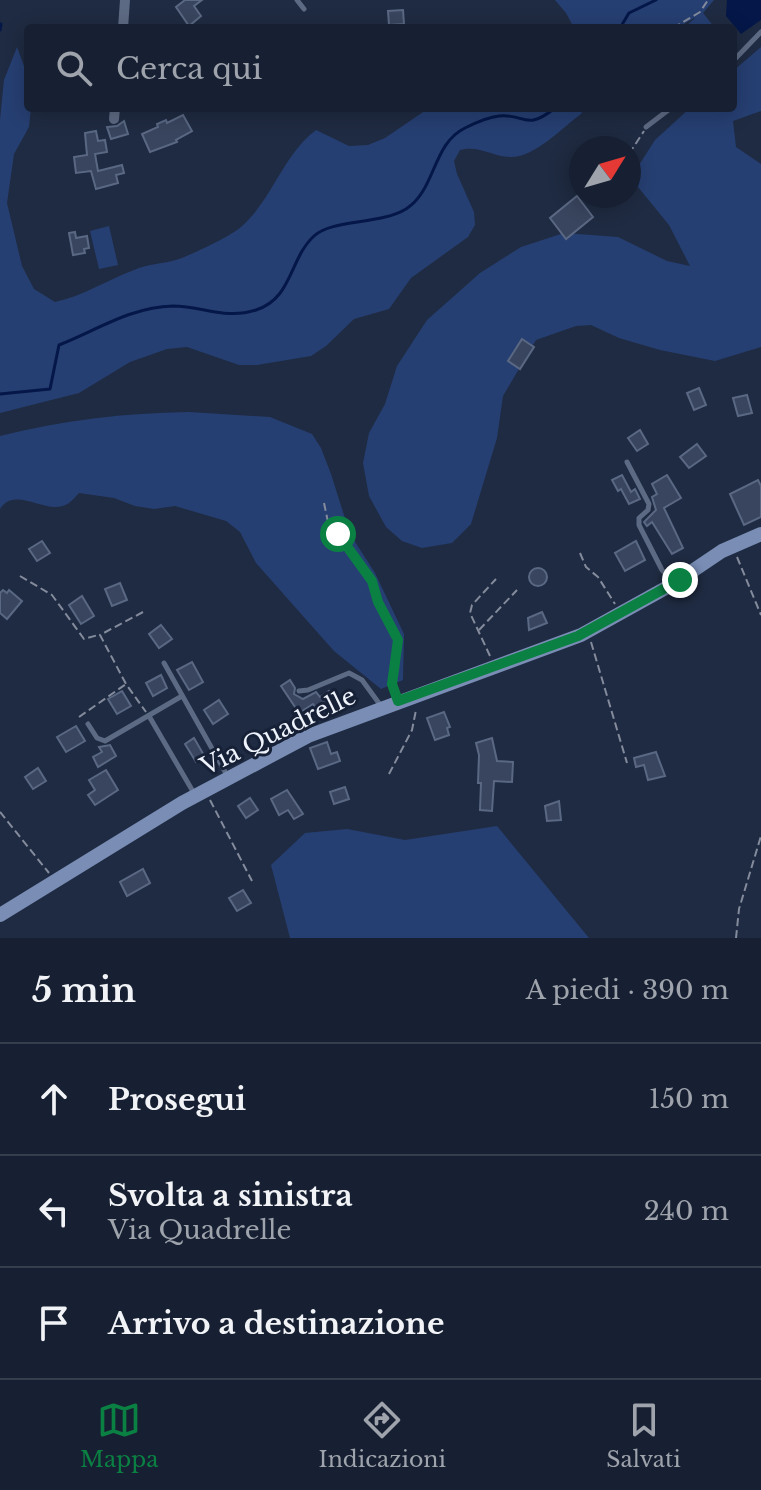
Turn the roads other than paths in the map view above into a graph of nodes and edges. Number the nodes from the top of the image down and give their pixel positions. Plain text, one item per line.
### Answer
1 (125, 0) edge
2 (297, 0) edge
3 (304, 9) dead end
4 (123, 24) edge
5 (761, 32) edge
6 (737, 57) edge
7 (666, 112) edge
8 (646, 127) dead end
9 (627, 462) dead end
10 (761, 534) edge
11 (673, 584) junction
12 (164, 663) dead end
13 (299, 691) dead end
14 (182, 696) junction
15 (381, 707) junction
16 (149, 716) junction
17 (88, 724) dead end
18 (228, 777) junction
19 (200, 793) junction
20 (0, 915) edge

1 - 4 street
2 - 3 lane
5 - 6 lane
7 - 8 lane
9 - 11 lane
10 - 11 street, Via Quadrelle
11 - 15 street, Via Quadrelle
12 - 14 lane
13 - 15 lane
14 - 16 lane
14 - 18 lane
15 - 18 street, Via Quadrelle
16 - 17 lane
16 - 19 lane
18 - 19 street, Via Quadrelle
19 - 20 street, Via Quadrelle

